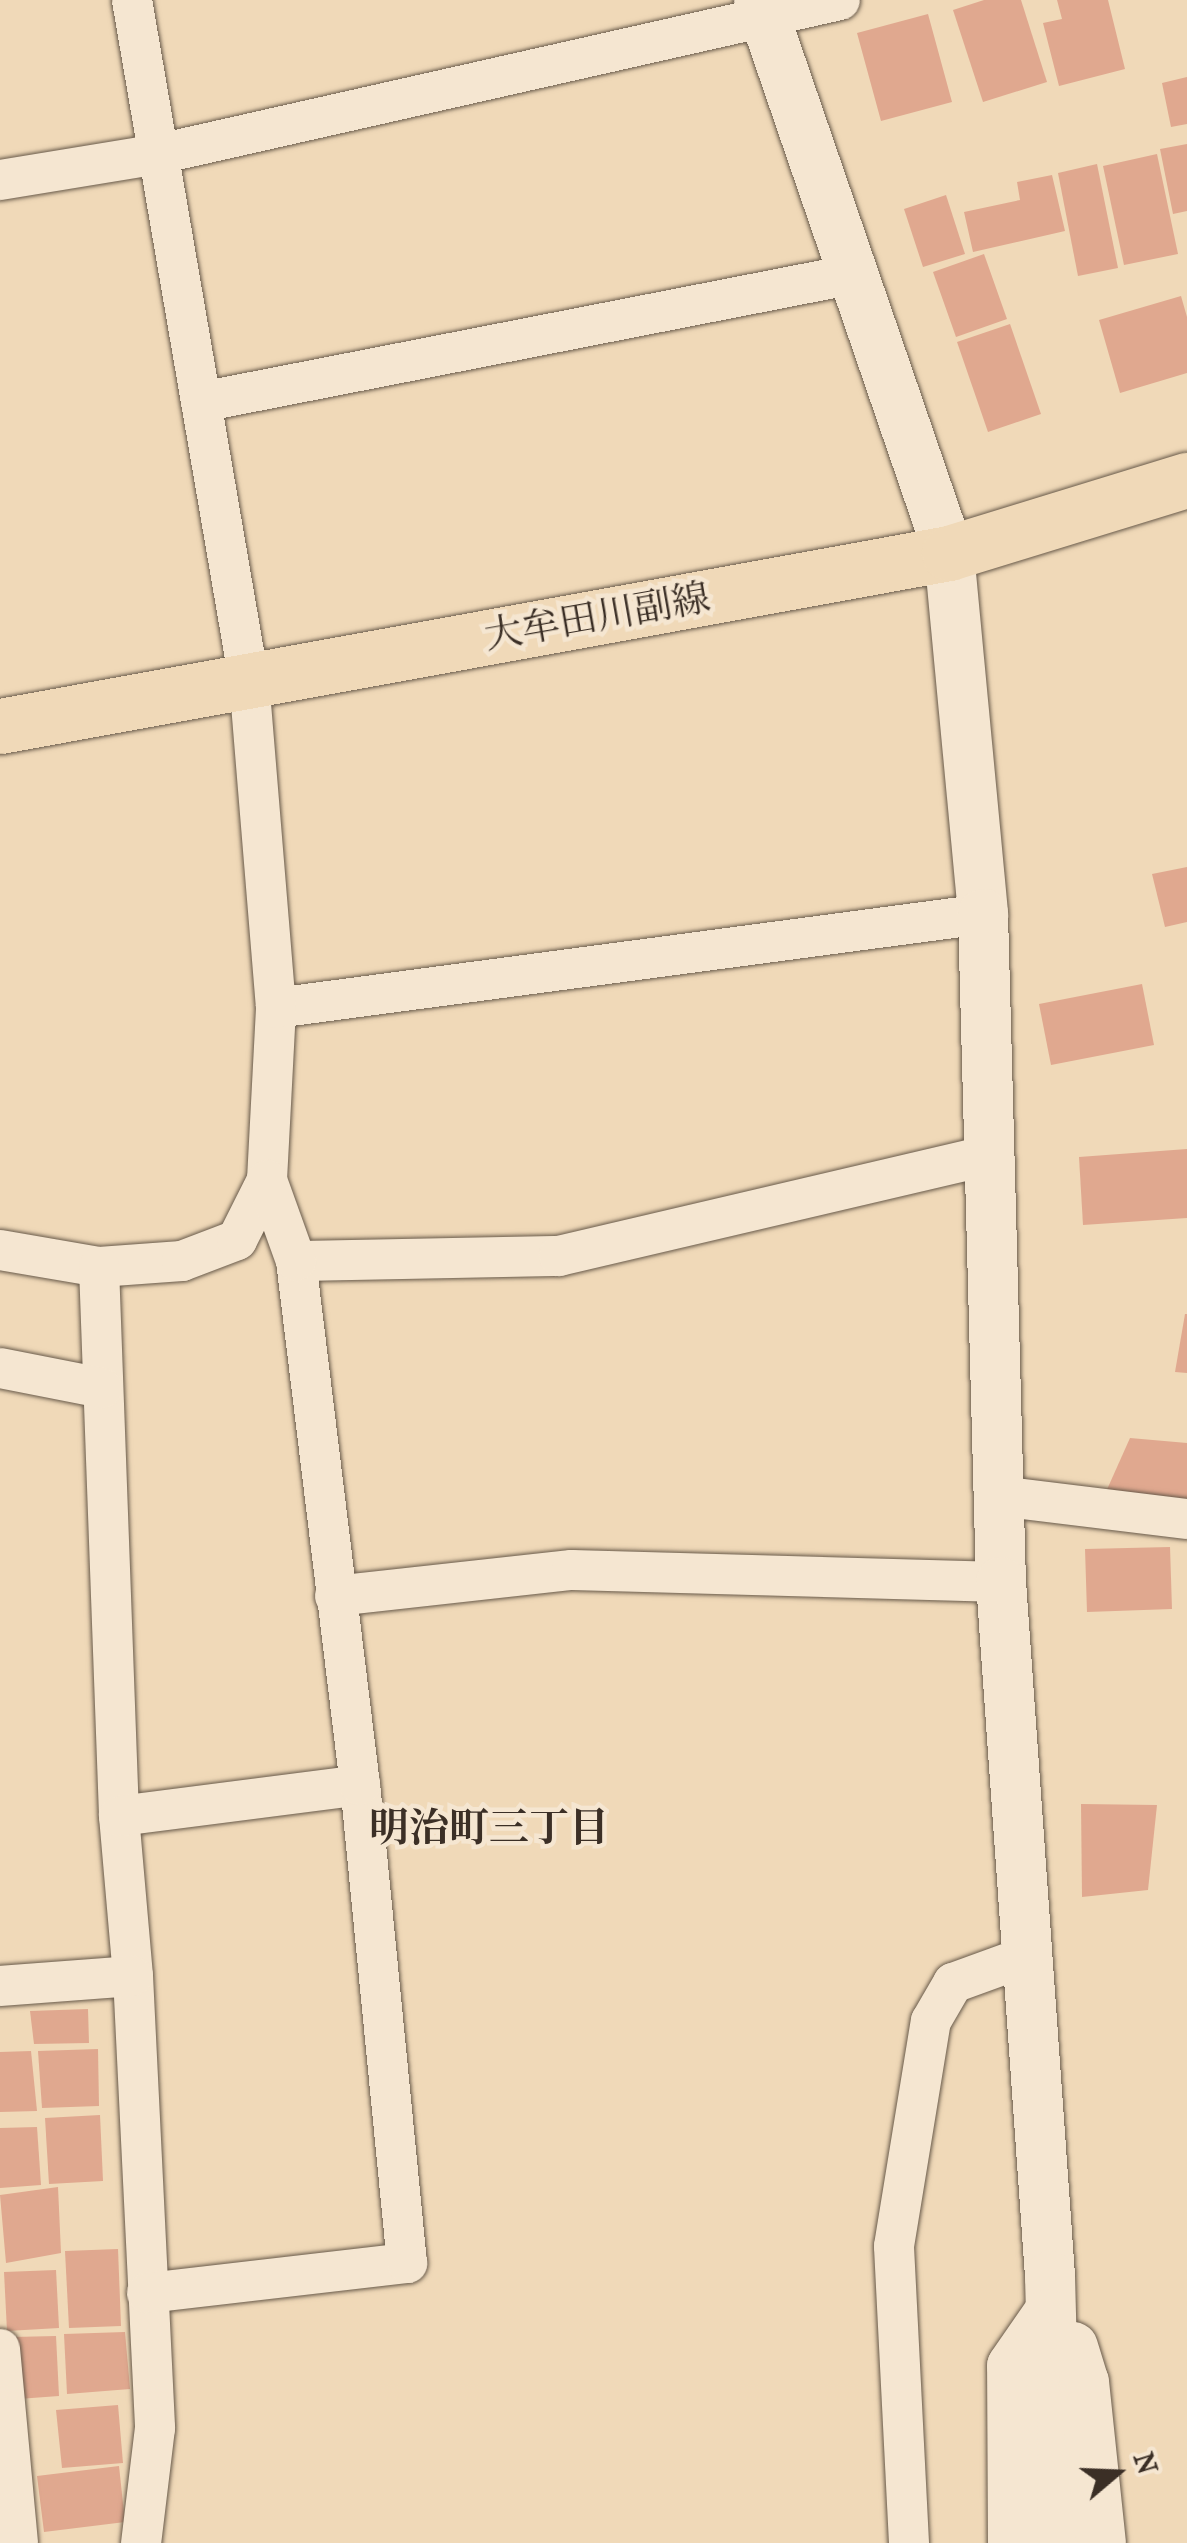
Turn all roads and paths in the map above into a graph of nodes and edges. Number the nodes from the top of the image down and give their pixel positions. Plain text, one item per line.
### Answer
1 (132, 0) edge
2 (840, 0) edge
3 (762, 8) edge
4 (159, 154) junction
5 (0, 180) edge
6 (854, 274) junction
7 (200, 402) junction
8 (1187, 480) edge
9 (949, 552) junction
10 (248, 681) junction
11 (0, 726) edge
12 (984, 914) junction
13 (276, 1008) junction
14 (987, 1156) junction
15 (267, 1180) junction
16 (0, 1250) edge
17 (296, 1260) junction
18 (99, 1267) junction
19 (0, 1368) edge
20 (102, 1388) junction
21 (999, 1496) junction
22 (1187, 1519) edge
23 (1001, 1582) junction
24 (335, 1596) junction
25 (360, 1785) junction
26 (118, 1816) junction
27 (1027, 1956) junction
28 (132, 1976) junction
29 (0, 1986) edge
30 (147, 2293) junction
31 (1049, 2295) junction
32 (0, 2349) edge
33 (18, 2543) edge
34 (141, 2543) edge
35 (909, 2543) edge
36 (1013, 2543) edge
37 (1058, 2543) edge
38 (1100, 2543) edge

1 - 4 street
2 - 3 street
3 - 4 street
3 - 6 street
4 - 5 street
4 - 7 street
6 - 7 street
6 - 9 street
7 - 10 street
8 - 9 main road, 大牟田川副線
9 - 10 main road, 大牟田川副線
9 - 12 street
10 - 11 main road, 大牟田川副線
10 - 13 street
12 - 13 street
12 - 14 street
13 - 15 street
14 - 17 street
14 - 21 street
15 - 17 street
15 - 18 street
16 - 18 street
17 - 24 street
18 - 20 street
19 - 20 street
20 - 26 street
21 - 22 street
21 - 23 street
23 - 24 street
23 - 27 street
24 - 25 street
25 - 26 street
25 - 30 street
26 - 28 street
27 - 31 street
27 - 35 street
28 - 29 street
28 - 30 street
30 - 34 street
31 - 36 street
31 - 37 street
31 - 38 street
32 - 33 street

